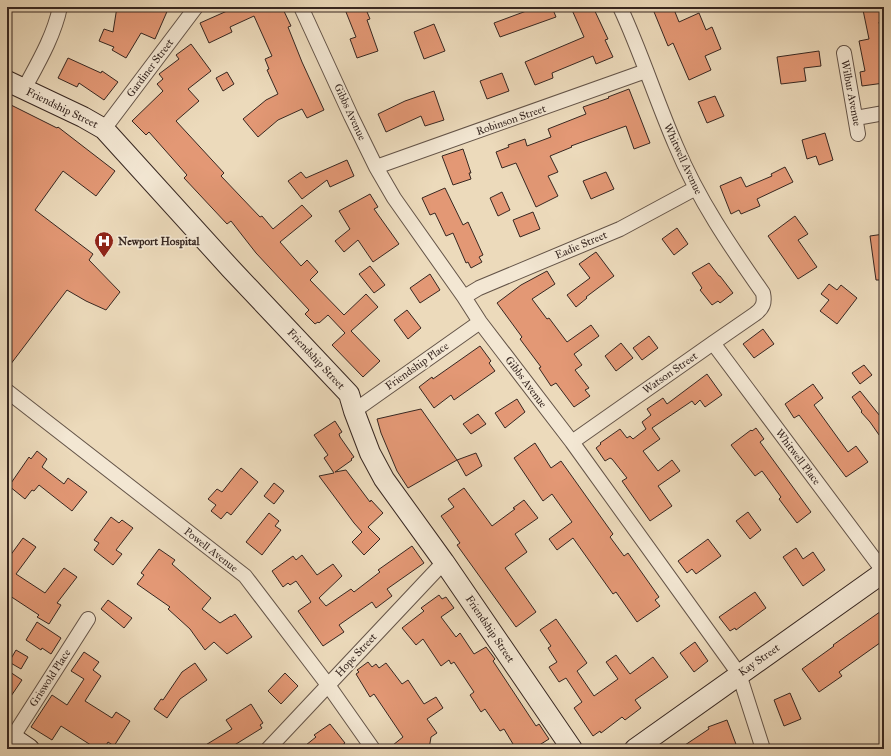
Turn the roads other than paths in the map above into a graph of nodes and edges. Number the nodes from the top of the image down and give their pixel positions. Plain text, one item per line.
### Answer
1 (60, 7) edge
2 (196, 7) edge
3 (301, 7) edge
4 (620, 7) edge
5 (844, 53) dead end
6 (646, 72) junction
7 (16, 85) edge
8 (884, 113) edge
9 (856, 118) junction
10 (104, 129) junction
11 (858, 134) dead end
12 (376, 167) junction
13 (696, 188) junction
14 (464, 297) junction
15 (764, 301) joint
16 (480, 322) junction
17 (713, 343) junction
18 (7, 391) edge
19 (354, 411) junction
20 (572, 442) junction
21 (444, 562) junction
22 (884, 572) edge
23 (88, 619) dead end
24 (738, 674) junction
25 (328, 685) junction
26 (9, 736) edge
27 (28, 749) edge
28 (268, 749) edge
29 (373, 749) edge
30 (572, 749) edge
31 (635, 749) edge
32 (763, 749) edge

1 - 7 street
2 - 10 street, Gardiner Street
3 - 12 street, Gibbs Avenue
4 - 6 street, Whitwell Avenue
5 - 9 street, Wilbur Avenue
6 - 12 street, Robinson Street
6 - 13 street, Whitwell Avenue
7 - 10 street, Friendship Street
8 - 9 street
9 - 11 street, Wilbur Avenue
10 - 19 street, Friendship Street
12 - 14 street, Gibbs Avenue
13 - 14 street, Eadie Street
13 - 15 street, Whitwell Avenue
14 - 16 street, Gibbs Avenue
15 - 17 street, Watson Street
16 - 19 street, Friendship Place
16 - 20 street, Gibbs Avenue
17 - 20 street, Watson Street
17 - 22 street, Whitwell Place
18 - 25 street, Powell Avenue
19 - 21 street, Friendship Street
20 - 24 street, Gibbs Avenue
21 - 25 street, Hope Street
21 - 30 street, Friendship Street
22 - 24 street, Kay Street
23 - 26 street, Griswold Place
24 - 31 street, Kay Street
24 - 32 street, Gibbs Avenue
25 - 28 street, Hope Street
25 - 29 street, Powell Avenue
26 - 27 street

